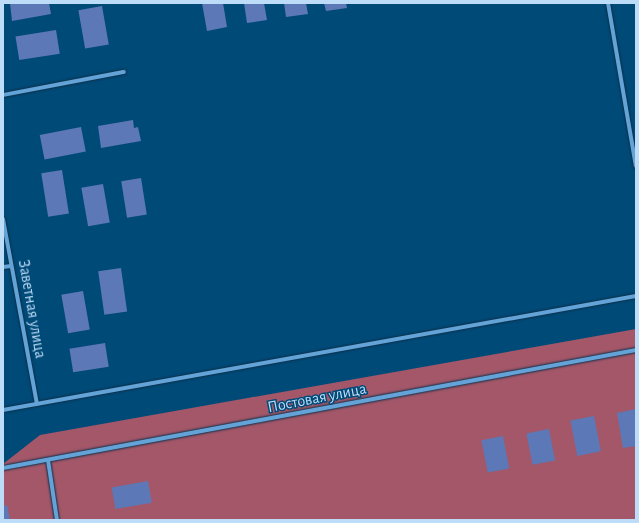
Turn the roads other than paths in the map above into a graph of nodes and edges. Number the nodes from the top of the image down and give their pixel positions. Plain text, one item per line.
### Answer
1 (608, 3) edge
2 (124, 72) dead end
3 (3, 95) edge
4 (636, 166) edge
5 (3, 219) edge
6 (11, 266) junction
7 (3, 267) edge
8 (636, 296) edge
9 (636, 350) edge
10 (37, 404) junction
11 (3, 410) edge
12 (48, 460) junction
13 (3, 468) edge
14 (58, 520) edge

1 - 4 street
2 - 3 street
5 - 6 street, Заветная улица
6 - 7 street
6 - 10 street, Заветная улица
8 - 10 street
9 - 12 street, Постовая улица
10 - 11 street
12 - 13 street, Постовая улица
12 - 14 street

